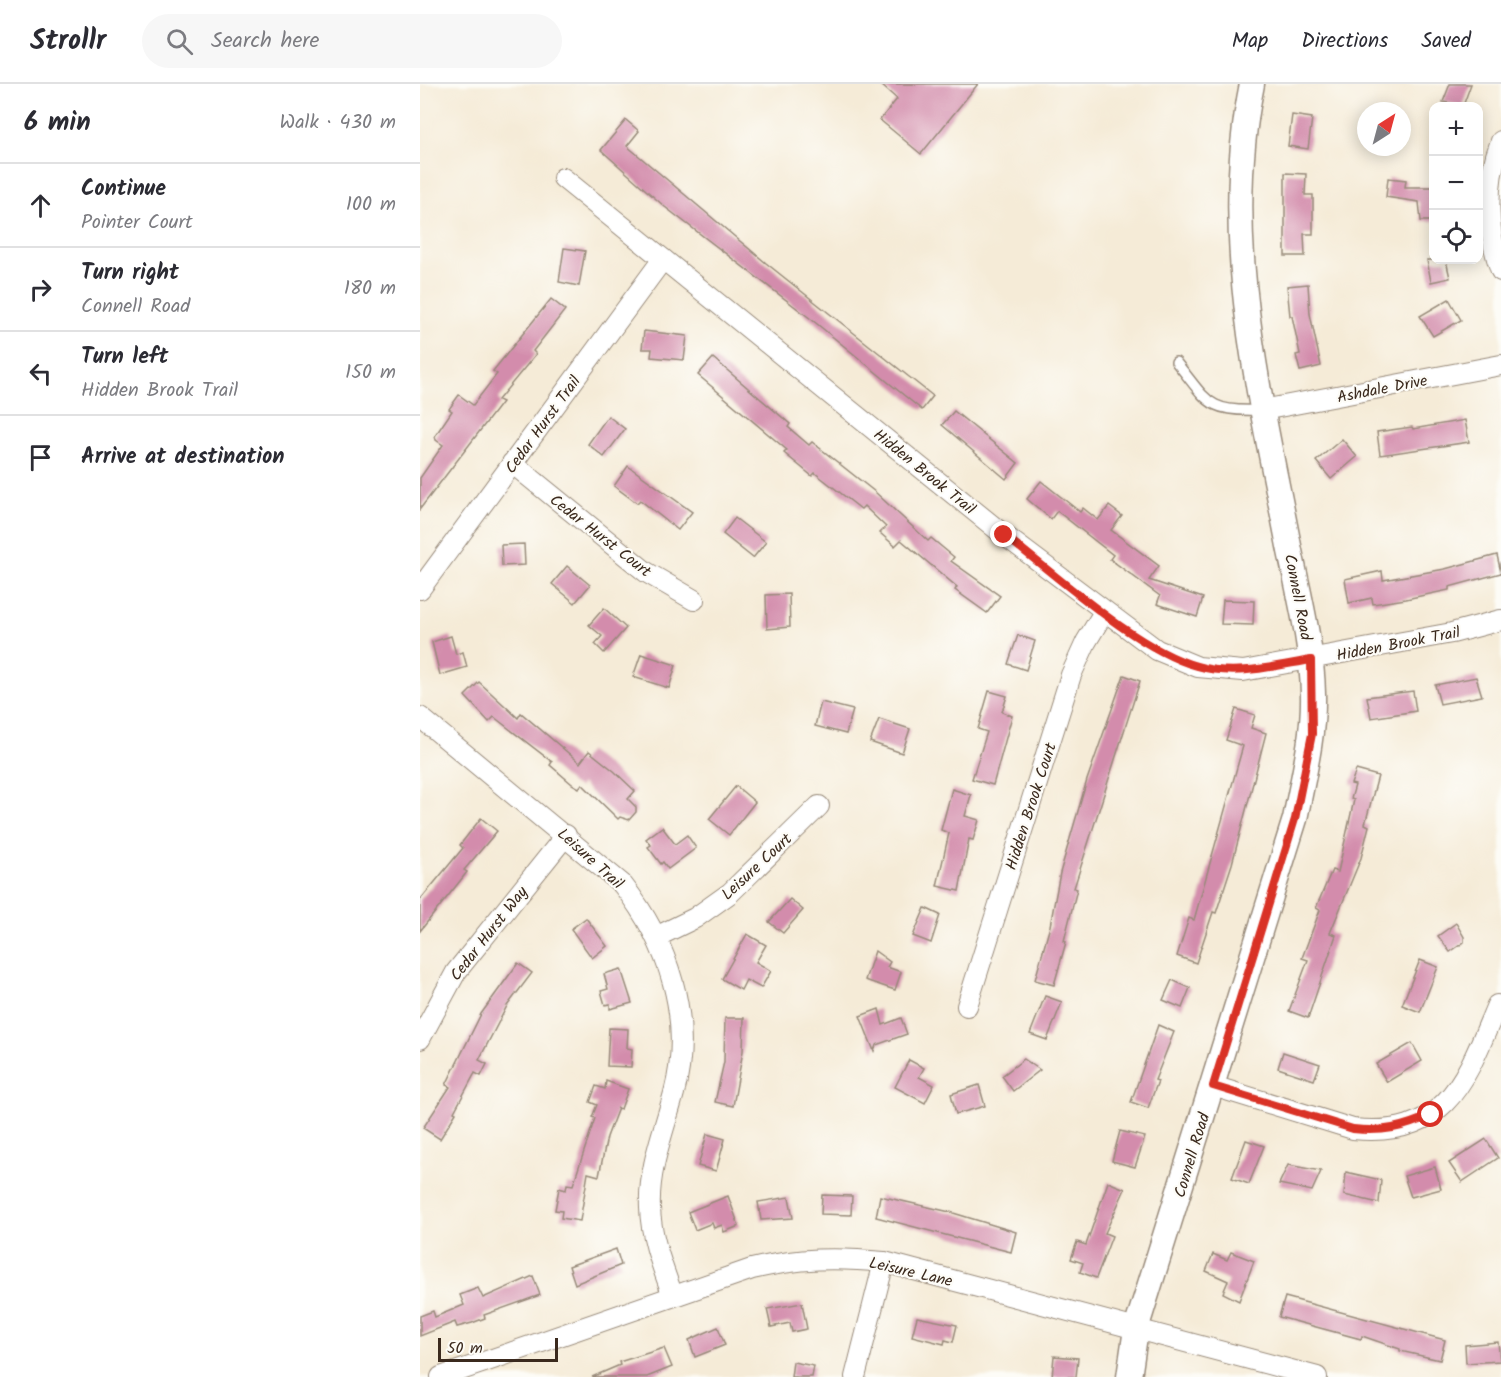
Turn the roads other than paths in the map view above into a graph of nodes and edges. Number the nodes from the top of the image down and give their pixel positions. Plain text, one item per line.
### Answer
1 (1252, 84) edge
2 (1501, 141) edge
3 (563, 177) dead end
4 (663, 259) junction
5 (1501, 271) edge
6 (1176, 362) dead end
7 (1501, 365) edge
8 (1263, 410) junction
9 (512, 463) junction
10 (420, 589) edge
11 (694, 600) dead end
12 (1104, 612) junction
13 (1501, 620) edge
14 (1311, 660) junction
15 (420, 717) edge
16 (819, 806) dead end
17 (566, 835) junction
18 (657, 936) junction
19 (1497, 1005) dead end
20 (967, 1006) dead end
21 (420, 1039) edge
22 (1213, 1086) junction
23 (884, 1262) junction
24 (673, 1296) junction
25 (1136, 1329) junction
26 (441, 1377) edge
27 (855, 1377) edge
28 (1129, 1377) edge
29 (1317, 1377) edge

1 - 8 street, Connell Road
2 - 5 street
3 - 4 street, Hidden Brook Trail
4 - 9 street, Cedar Hurst Trail
4 - 12 street, Hidden Brook Trail
6 - 8 lane
7 - 8 street, Ashdale Drive
8 - 14 street, Connell Road
9 - 10 street, Cedar Hurst Trail
9 - 11 street, Cedar Hurst Court
12 - 14 street, Hidden Brook Trail
12 - 20 street, Hidden Brook Court
13 - 14 street, Hidden Brook Trail
14 - 22 street, Connell Road
15 - 17 street, Leisure Trail
16 - 18 street, Leisure Court
17 - 18 street, Leisure Trail
17 - 21 street, Cedar Hurst Way
18 - 24 street, Leisure Trail
19 - 22 street
22 - 25 street, Connell Road
23 - 24 street, Leisure Lane
23 - 25 street, Leisure Lane
23 - 27 street
24 - 26 street, Leisure Lane
25 - 28 street, Connell Road
25 - 29 street, Leisure Lane

